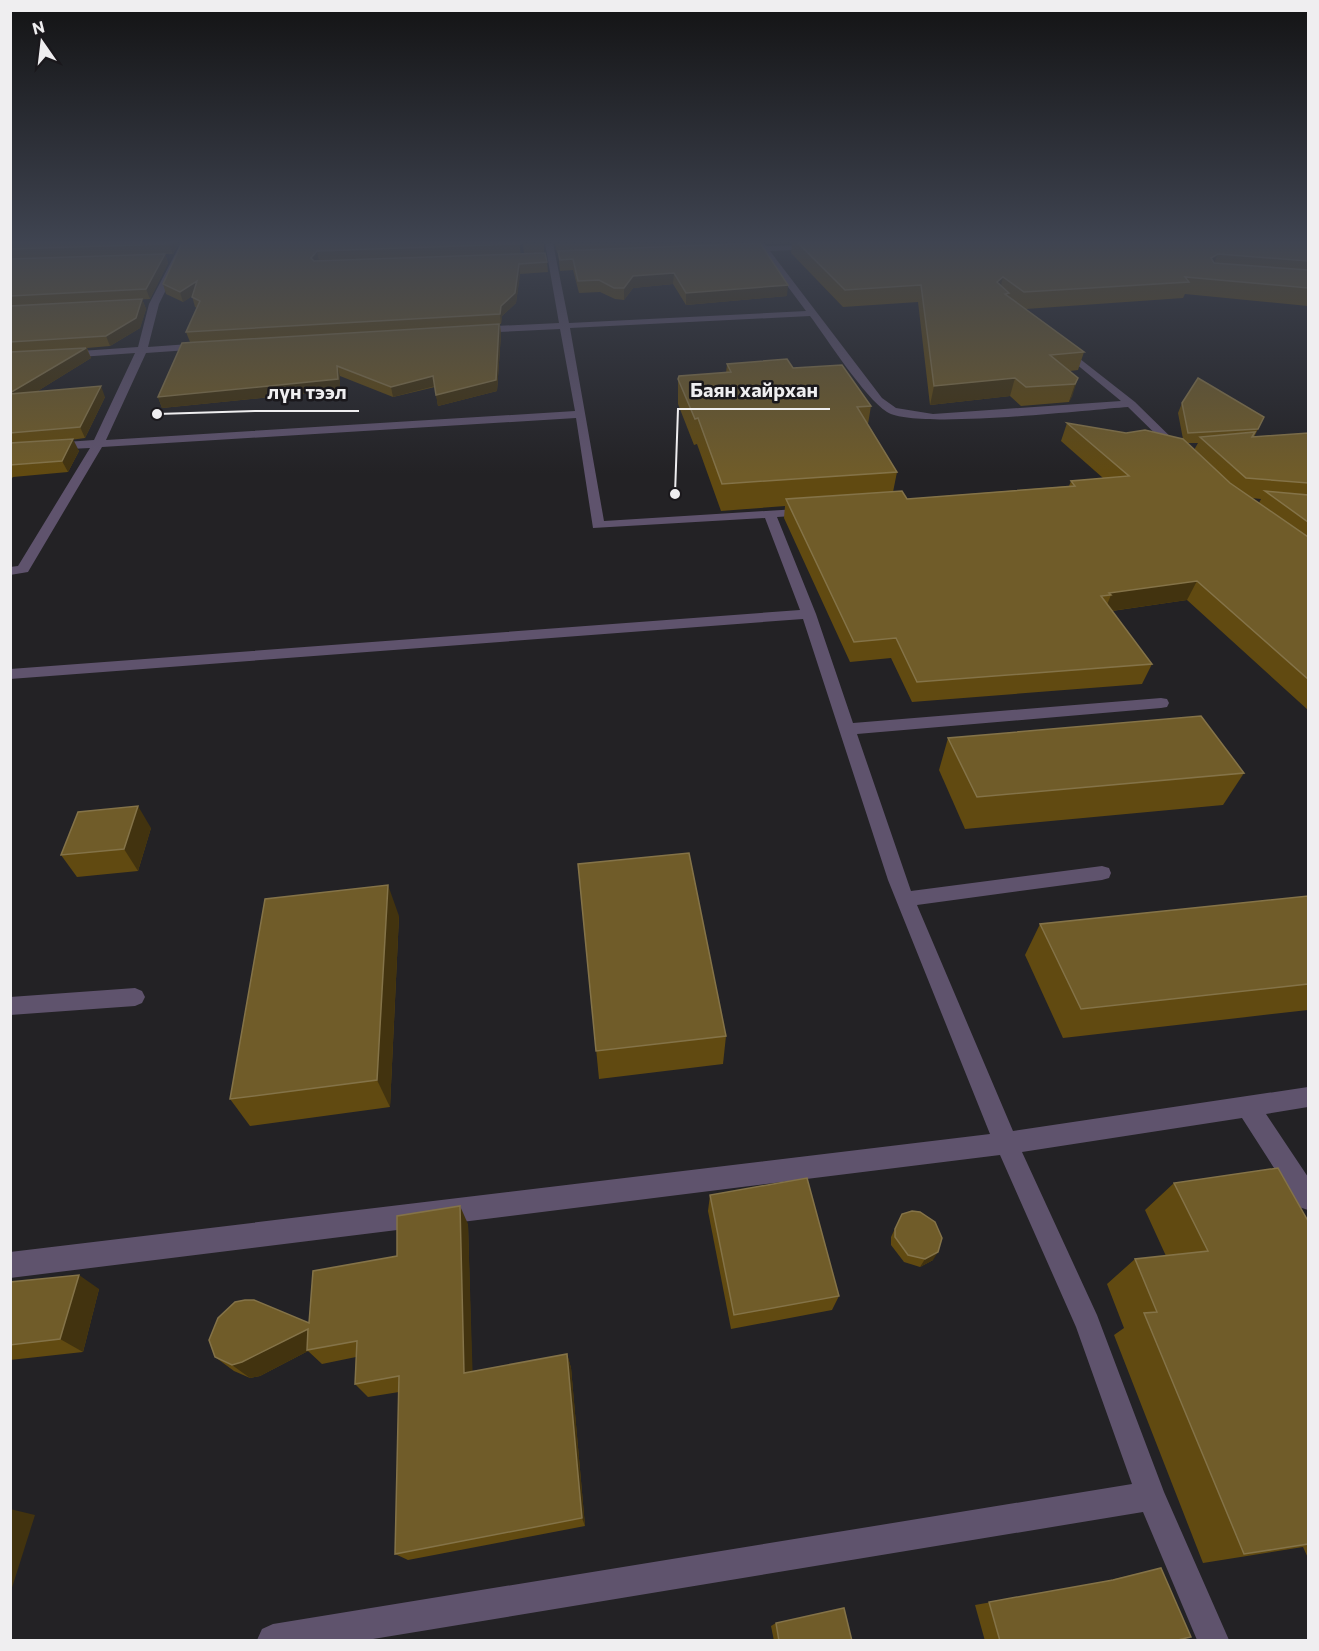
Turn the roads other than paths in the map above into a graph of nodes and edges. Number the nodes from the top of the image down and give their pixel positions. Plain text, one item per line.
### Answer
1 (147, 320) edge
2 (562, 320) edge
3 (666, 320) edge
4 (818, 320) edge
5 (563, 325) junction
6 (468, 331) edge
7 (1054, 341) edge
8 (217, 345) edge
9 (142, 350) junction
10 (54, 356) edge
11 (1131, 404) junction
12 (580, 414) junction
13 (98, 444) junction
14 (10, 449) edge
15 (1185, 452) edge
16 (828, 510) edge
17 (770, 514) junction
18 (10, 571) edge
19 (809, 614) junction
20 (10, 674) edge
21 (1161, 703) dead end
22 (848, 729) junction
23 (1102, 873) dead end
24 (905, 899) junction
25 (135, 997) dead end
26 (10, 1006) edge
27 (1308, 1097) edge
28 (1247, 1106) junction
29 (1006, 1143) junction
30 (1308, 1198) edge
31 (10, 1265) edge
32 (1151, 1496) junction
33 (273, 1641) edge
34 (1213, 1641) edge

1 - 9 street
2 - 5 street
3 - 5 street
4 - 11 street
5 - 6 street
5 - 12 street
7 - 11 street
8 - 9 street
9 - 10 street
9 - 13 street
11 - 15 street
12 - 13 street
12 - 17 street
13 - 14 street
13 - 18 street
16 - 17 street
17 - 19 street
19 - 20 street
19 - 22 street
21 - 22 street
22 - 24 street
23 - 24 street
24 - 29 street
25 - 26 street
27 - 28 street
28 - 29 street
28 - 30 street
29 - 31 street
29 - 32 street
32 - 33 street
32 - 34 street

